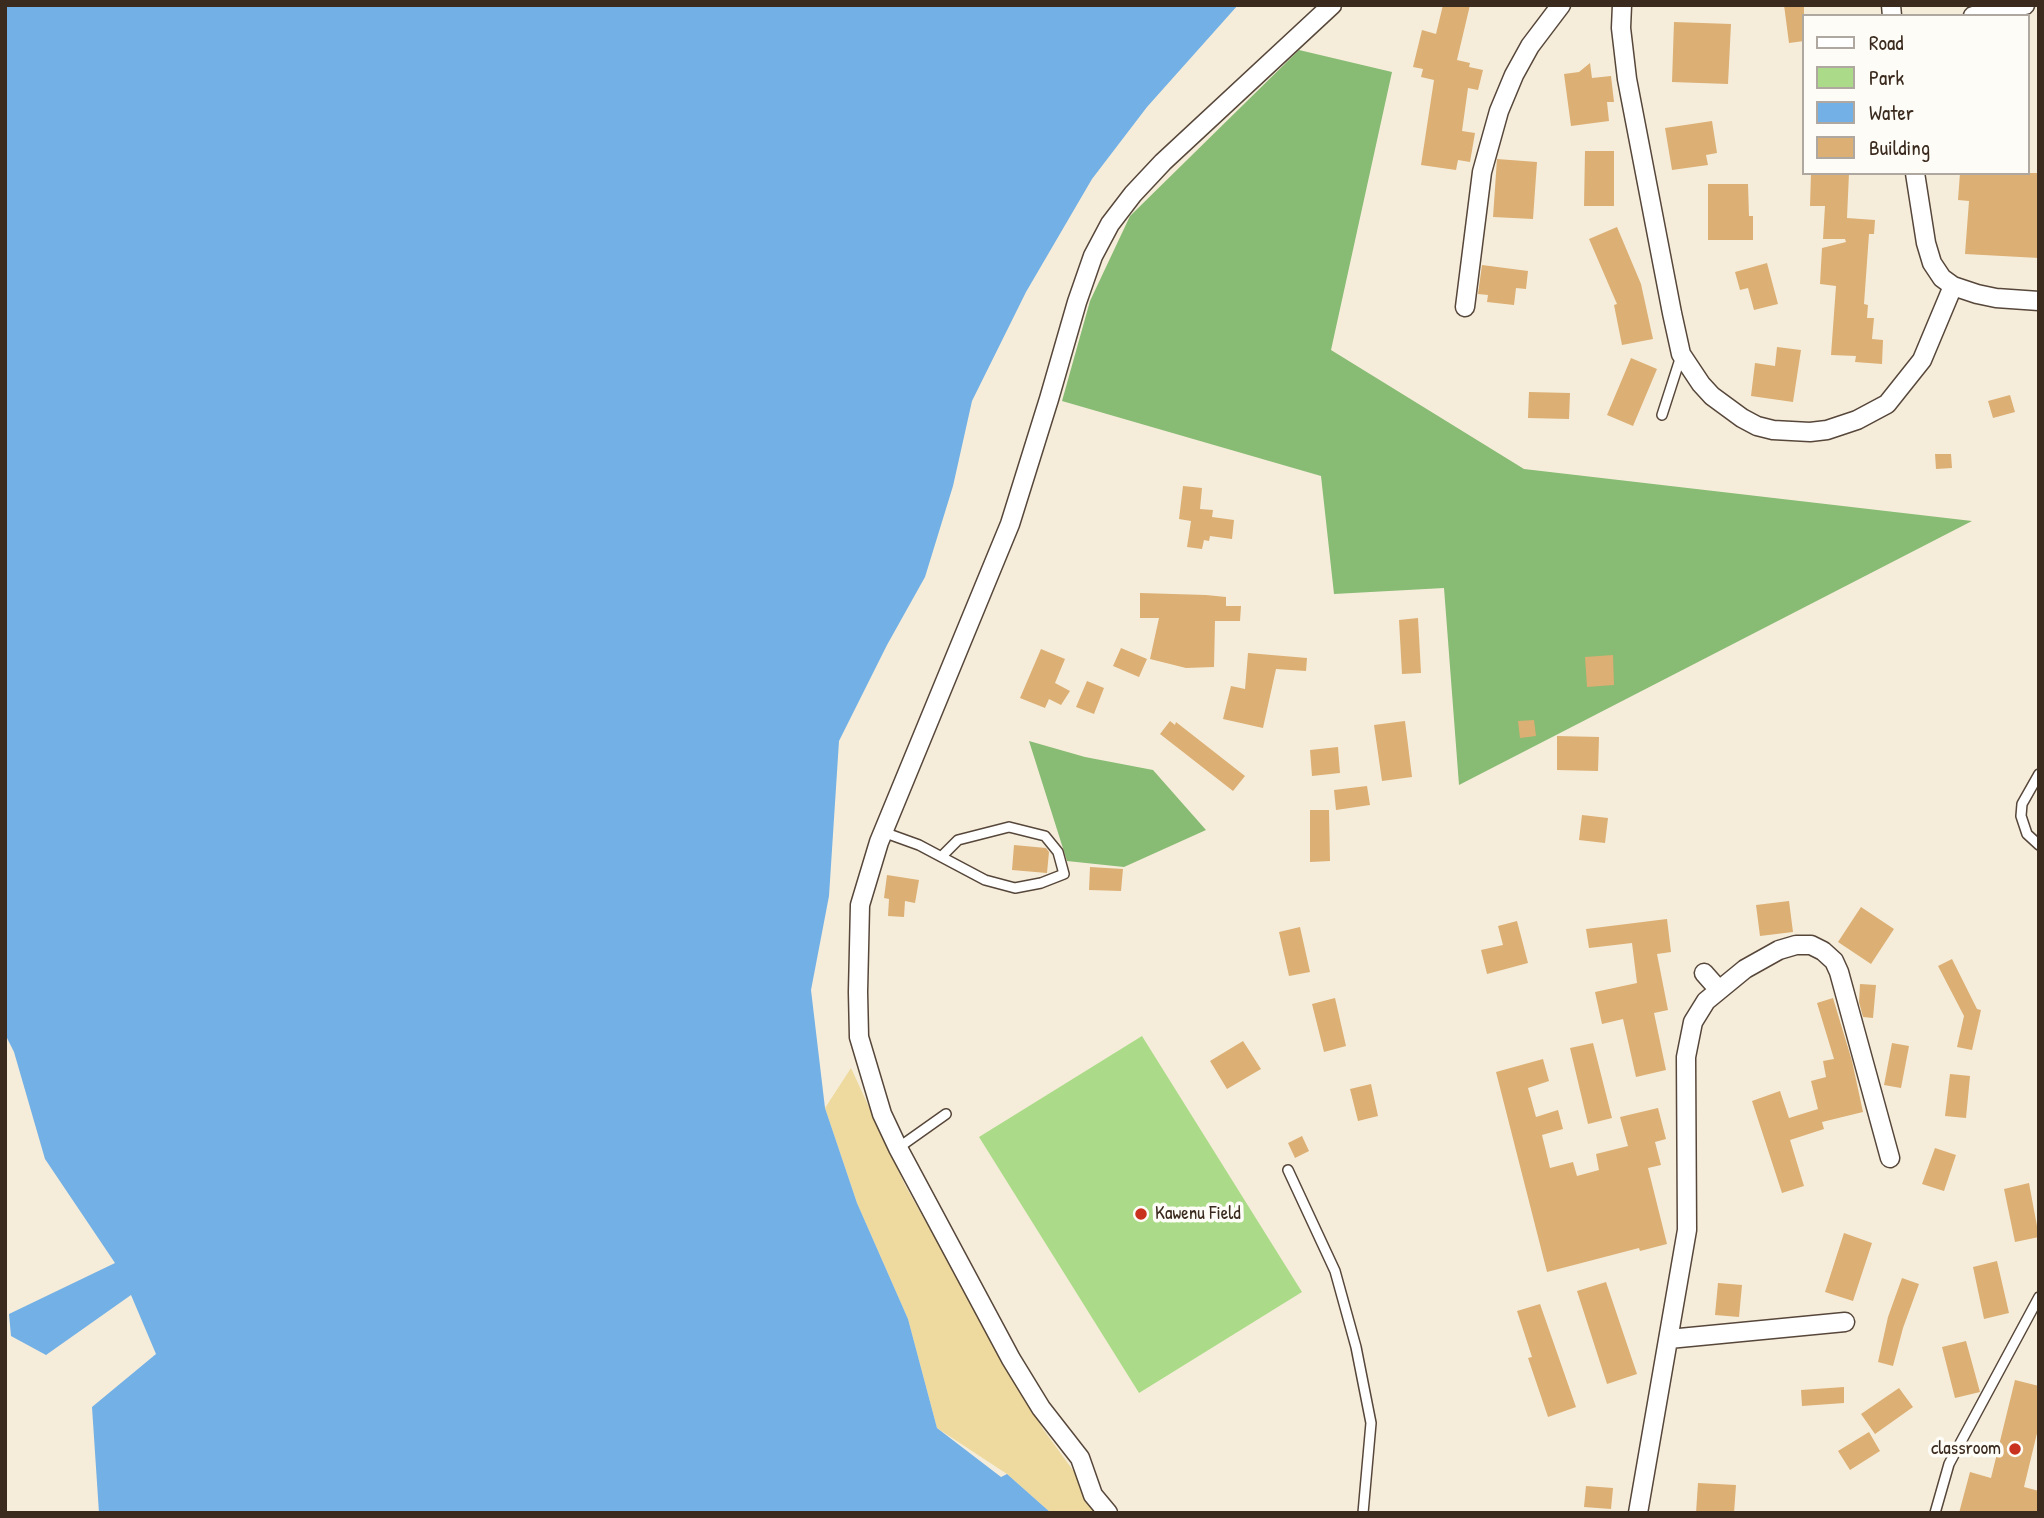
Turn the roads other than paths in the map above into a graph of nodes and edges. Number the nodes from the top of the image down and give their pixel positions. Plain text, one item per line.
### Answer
1 (1332, 5) edge
2 (1562, 5) edge
3 (1622, 5) edge
4 (2025, 5) edge
5 (1982, 14) edge
6 (1915, 175) edge
7 (1953, 286) junction
8 (2039, 301) edge
9 (1465, 307) dead end
10 (1681, 354) junction
11 (1662, 415) dead end
12 (2039, 774) edge
13 (883, 832) junction
14 (2039, 845) edge
15 (942, 856) junction
16 (1704, 973) dead end
17 (1719, 990) junction
18 (946, 1114) dead end
19 (898, 1148) junction
20 (1890, 1158) dead end
21 (1288, 1170) dead end
22 (2039, 1297) edge
23 (1845, 1322) dead end
24 (1669, 1339) junction
25 (1108, 1513) edge
26 (1363, 1513) edge
27 (1638, 1513) edge
28 (1935, 1513) edge

1 - 13 street
2 - 9 street
3 - 10 street
4 - 5 street
6 - 7 street
7 - 8 street
7 - 10 street
10 - 11 lane
12 - 14 lane
13 - 15 lane
13 - 19 street
15 - 15 lane
16 - 17 street
17 - 20 street
17 - 24 street
18 - 19 lane
19 - 25 street
21 - 26 lane
22 - 28 lane
23 - 24 street
24 - 27 street

